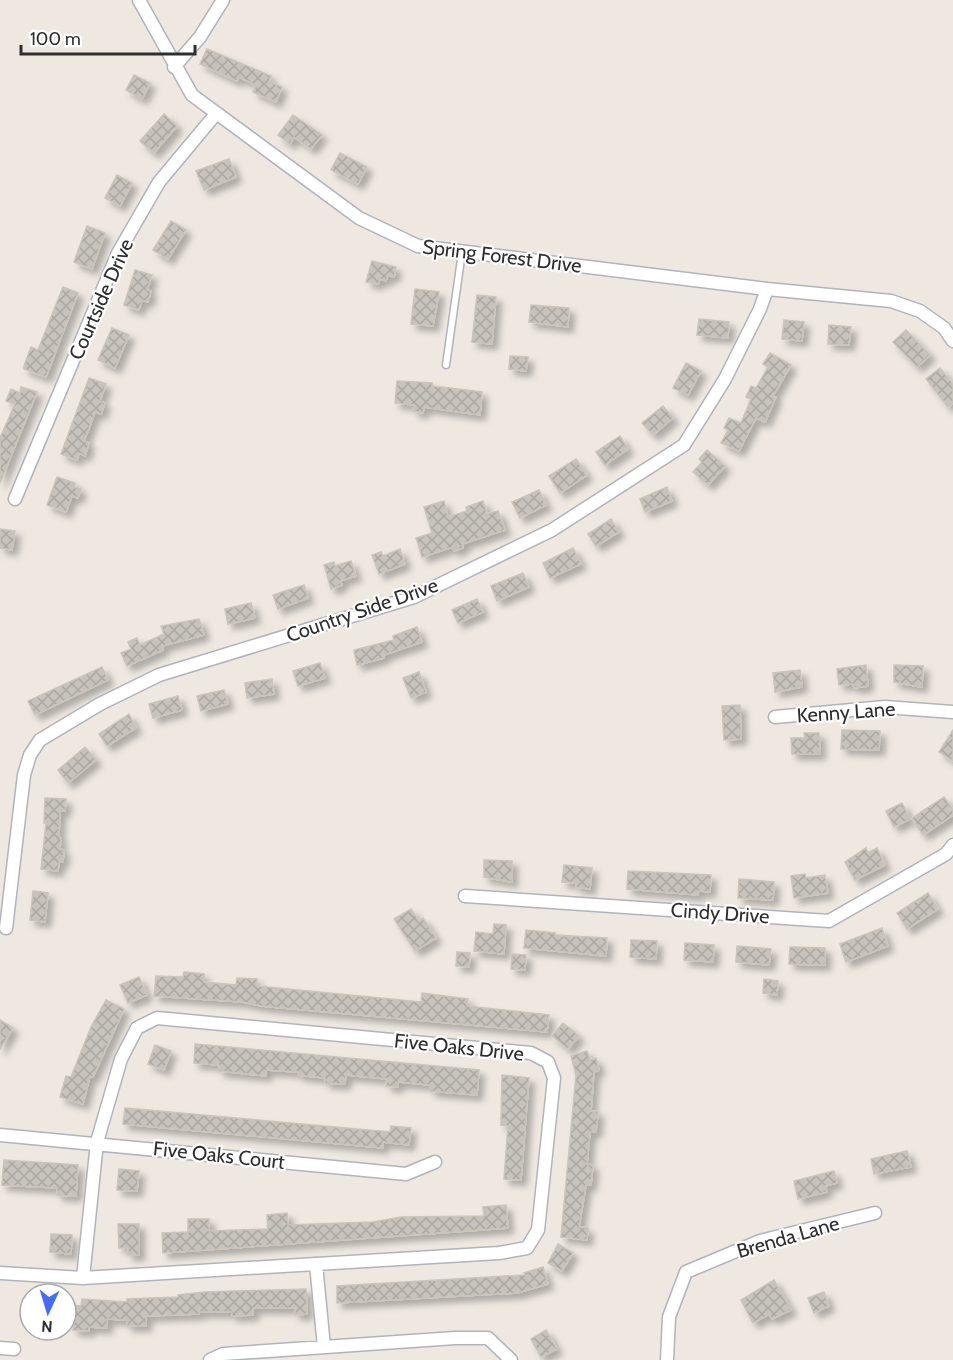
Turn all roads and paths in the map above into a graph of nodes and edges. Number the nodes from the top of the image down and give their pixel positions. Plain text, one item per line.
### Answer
1 (139, 0) edge
2 (223, 0) edge
3 (174, 67) junction
4 (215, 115) junction
5 (462, 252) junction
6 (767, 289) junction
7 (953, 340) edge
8 (446, 364) dead end
9 (15, 499) dead end
10 (953, 712) edge
11 (775, 717) dead end
12 (953, 845) edge
13 (465, 896) dead end
14 (6, 928) dead end
15 (0, 1135) edge
16 (97, 1142) junction
17 (435, 1162) dead end
18 (875, 1213) dead end
19 (316, 1264) junction
20 (0, 1273) edge
21 (83, 1278) junction
22 (324, 1347) junction
23 (0, 1348) edge
24 (14, 1349) dead end
25 (210, 1360) edge
26 (511, 1360) edge
27 (667, 1360) edge

1 - 3 street, Spring Forest Drive
2 - 3 street
3 - 4 street, Spring Forest Drive
4 - 5 street, Spring Forest Drive
4 - 9 street, Courtside Drive
5 - 6 street, Spring Forest Drive
5 - 8 lane
6 - 7 street, Spring Forest Drive
6 - 14 street, Country Side Drive
10 - 11 street, Kenny Lane
12 - 13 street, Cindy Drive
15 - 16 street, Five Oaks Court
16 - 17 street, Five Oaks Court
16 - 19 street, Five Oaks Drive
16 - 21 street, Five Oaks Drive
18 - 27 street, Brenda Lane
19 - 21 street, Five Oaks Drive
19 - 22 street
20 - 21 street, Five Oaks Drive
22 - 25 street
22 - 26 street
23 - 24 street

